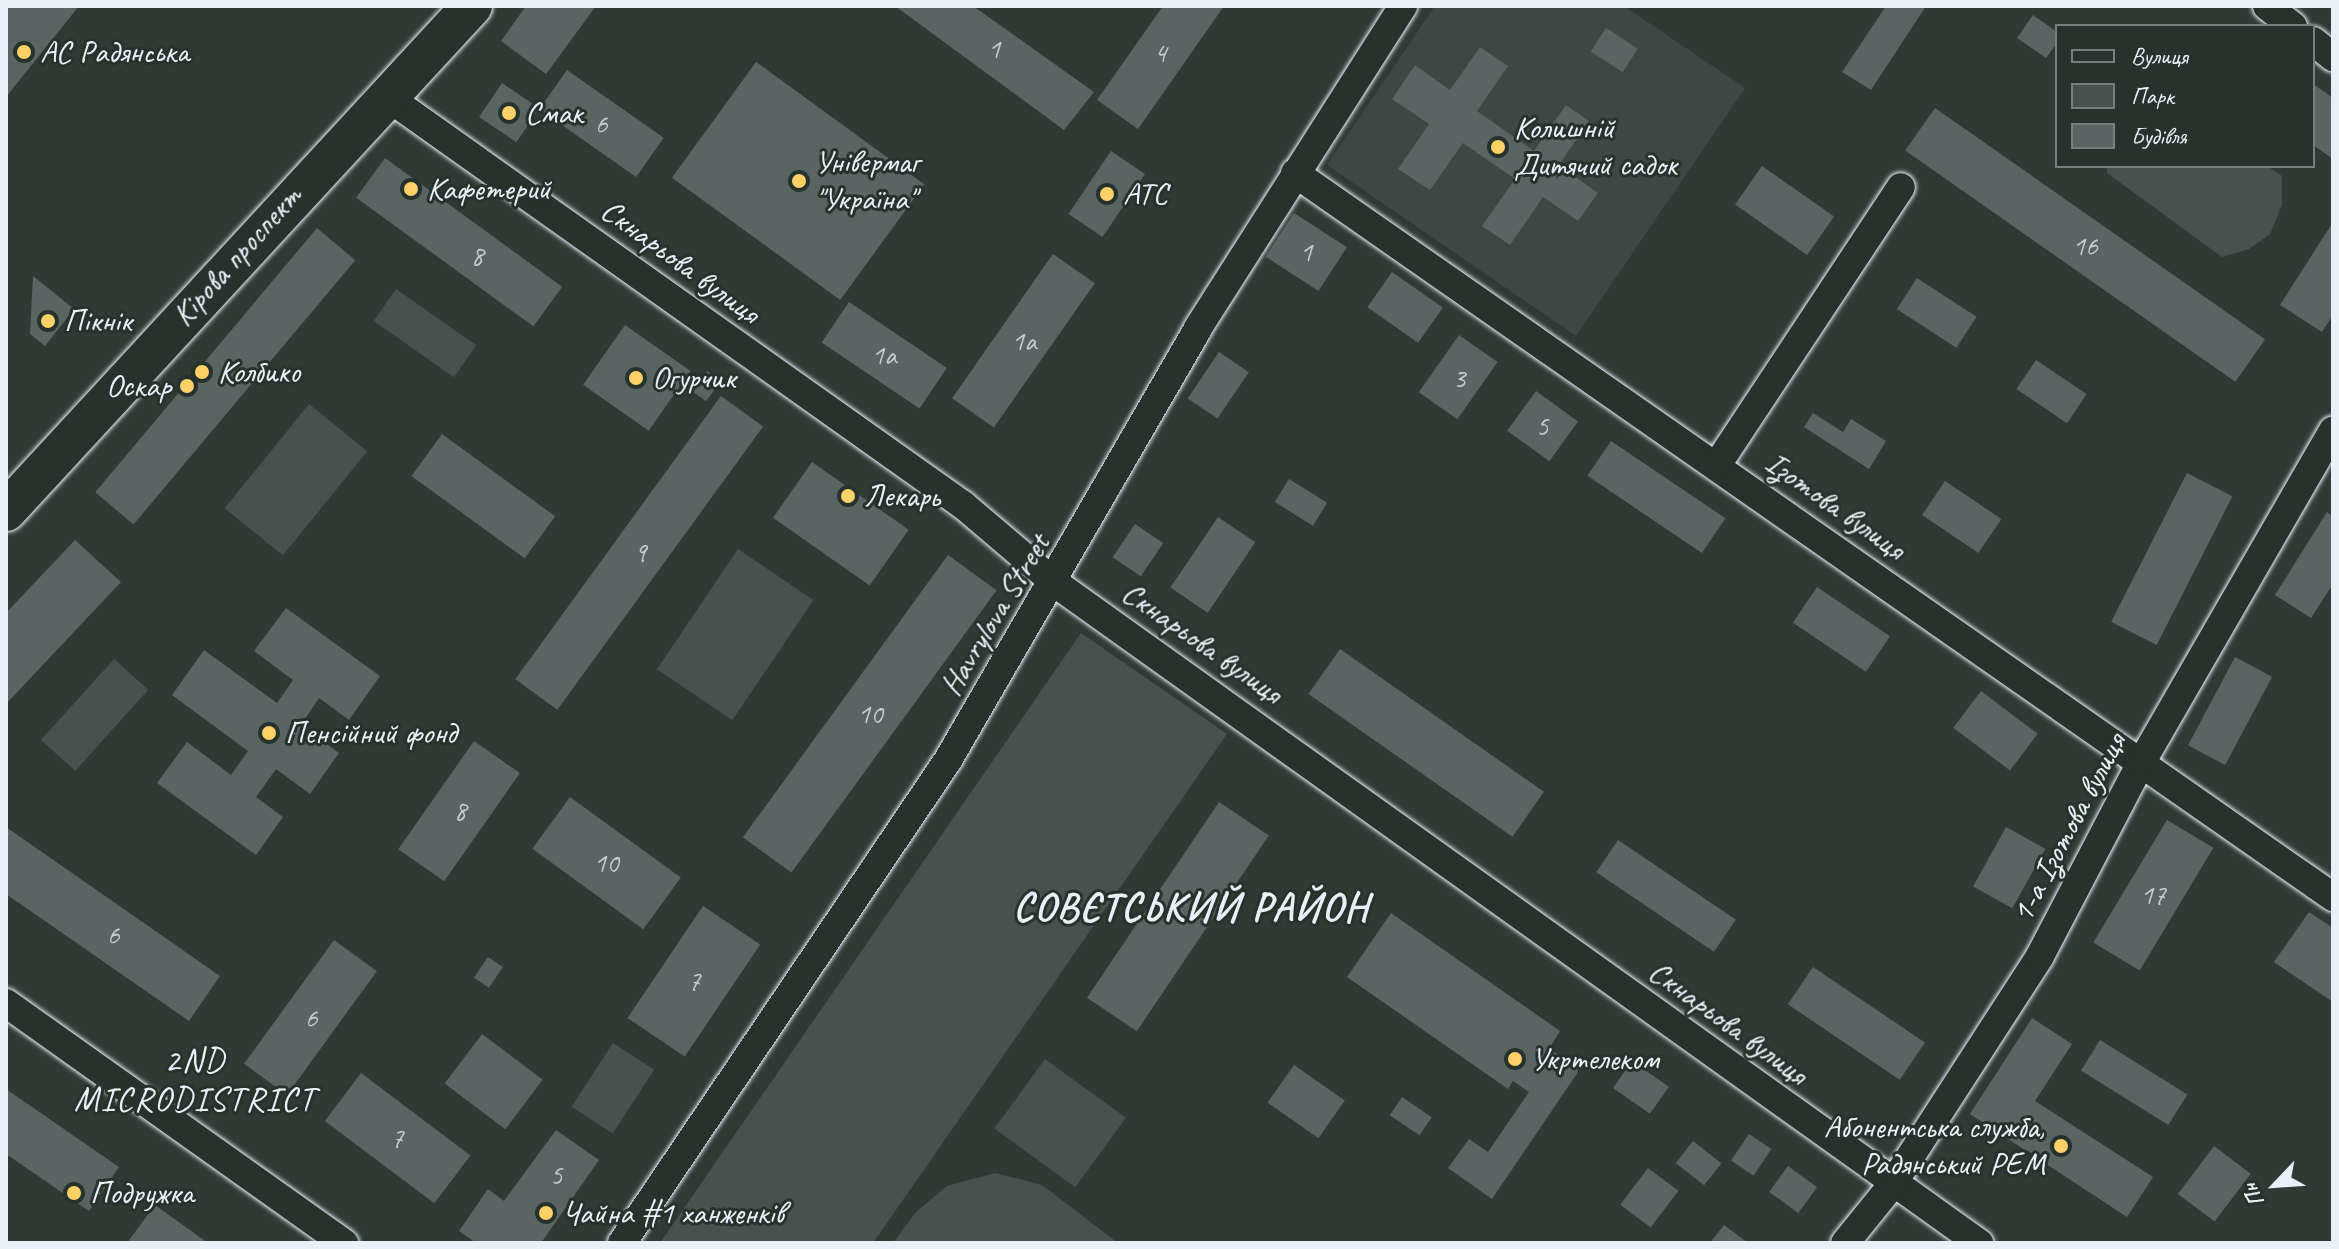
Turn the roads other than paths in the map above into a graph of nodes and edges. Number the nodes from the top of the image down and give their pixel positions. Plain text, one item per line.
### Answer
1 (472, 6) edge
2 (1403, 6) edge
3 (2267, 6) edge
4 (2290, 24) edge
5 (2315, 43) edge
6 (2333, 57) edge
7 (389, 98) junction
8 (1295, 173) junction
9 (1901, 187) dead end
10 (2333, 431) edge
11 (1717, 465) junction
12 (6, 511) edge
13 (1055, 583) junction
14 (2141, 763) junction
15 (2333, 897) edge
16 (6, 1003) edge
17 (1892, 1185) junction
18 (344, 1243) edge
19 (622, 1243) edge
20 (1845, 1243) edge
21 (1979, 1243) edge

1 - 7 street, Кірова проспект
2 - 8 street, Havrylova Street
3 - 4 street
5 - 6 street
7 - 12 street, Кірова проспект
7 - 13 street, Скнарьова вулиця
8 - 11 street, Ізотова вулиця
8 - 13 street, Havrylova Street
9 - 11 street
10 - 14 street, 1-а Ізотова вулиця
11 - 14 street, Ізотова вулиця
13 - 17 street, Скнарьова вулиця
13 - 19 street, Havrylova Street
14 - 15 street, Ізотова вулиця
14 - 17 street, 1-а Ізотова вулиця
16 - 18 street
17 - 20 street, 1-а Ізотова вулиця
17 - 21 street, Скнарьова вулиця

